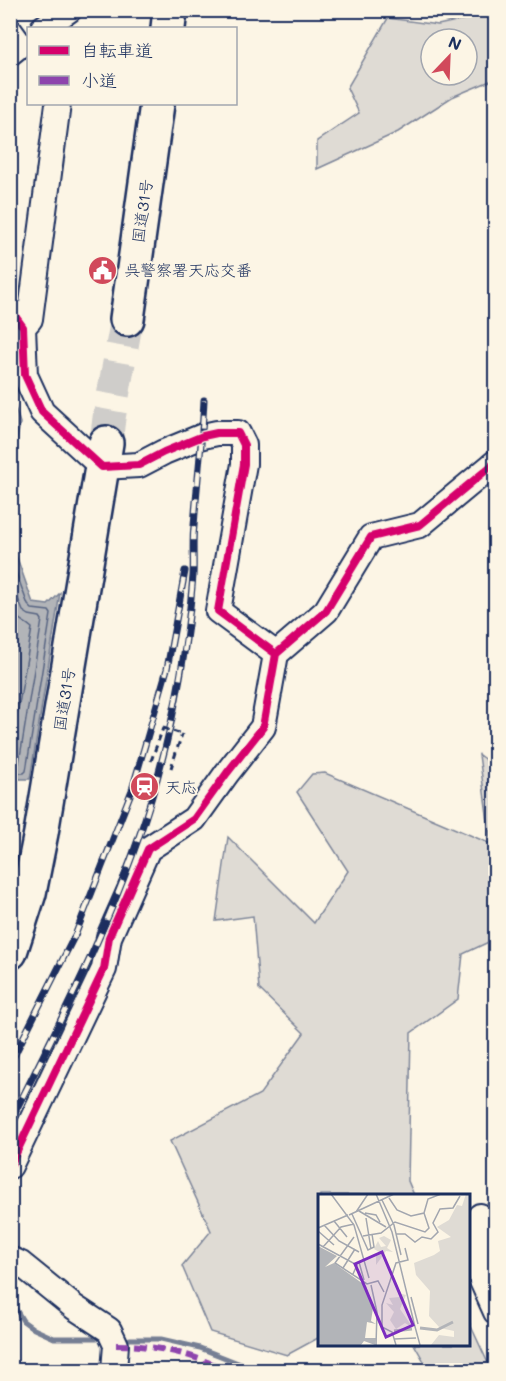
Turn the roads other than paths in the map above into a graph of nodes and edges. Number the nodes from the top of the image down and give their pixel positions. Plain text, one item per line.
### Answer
1 (170, 10) edge
2 (70, 21) edge
3 (47, 27) edge
4 (168, 27) edge
5 (58, 105) edge
6 (157, 105) edge
7 (17, 318) edge
8 (127, 319) tunnel mouth
9 (104, 455) junction
10 (495, 462) edge
11 (276, 654) junction
12 (10, 952) edge
13 (10, 1166) edge
14 (480, 1216) dead end
15 (10, 1259) edge
16 (495, 1311) edge
17 (114, 1371) edge

1 - 4 highway
2 - 3 street
5 - 7 street
6 - 8 highway, 国道31号
7 - 9 street
9 - 11 street
9 - 12 highway, 国道31号
10 - 11 street
11 - 13 street
14 - 16 street
15 - 17 street

